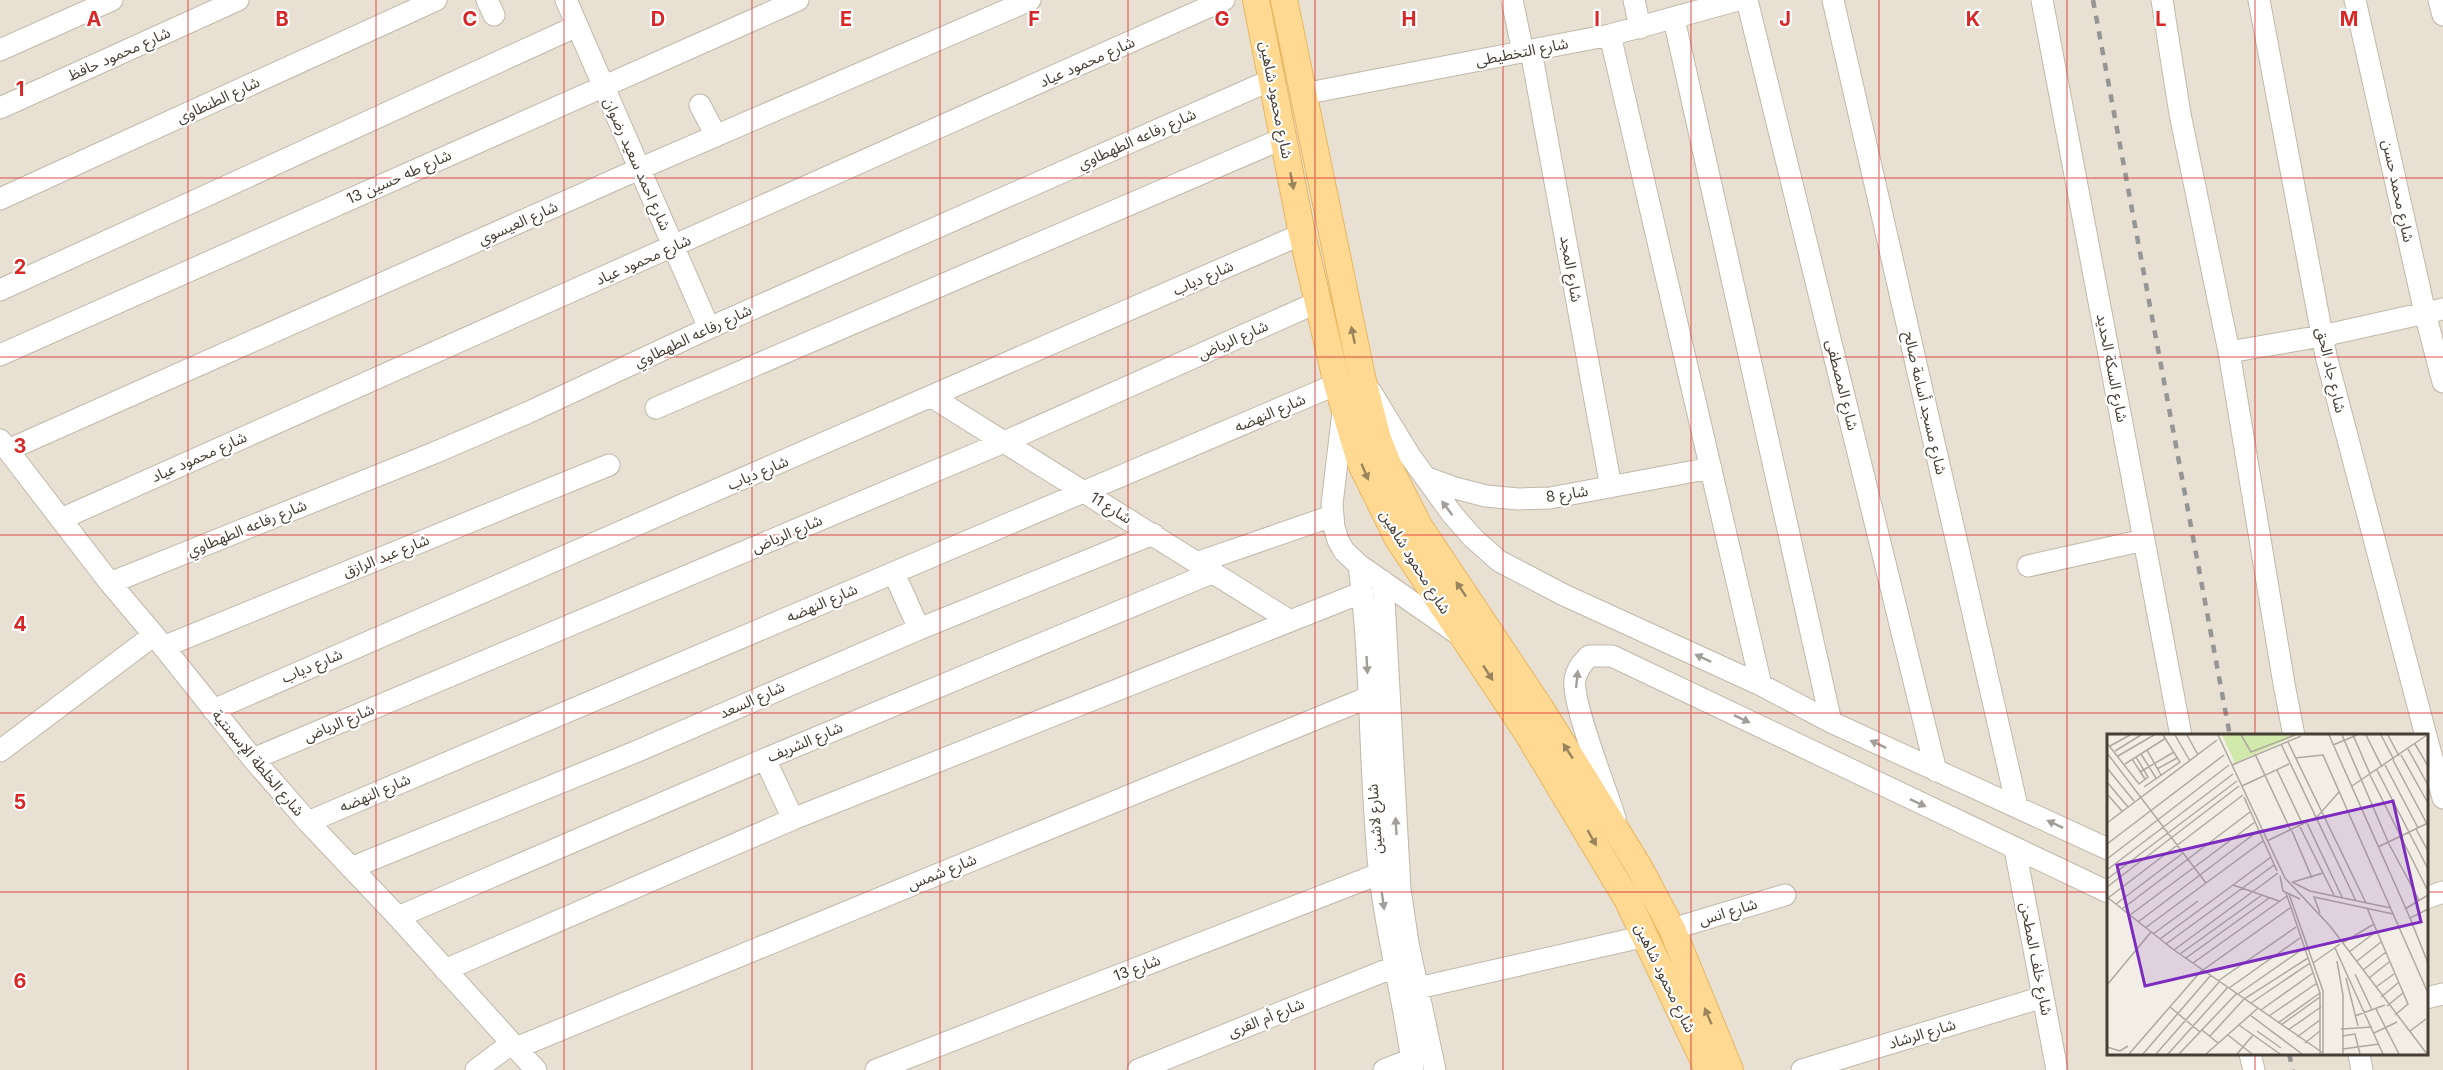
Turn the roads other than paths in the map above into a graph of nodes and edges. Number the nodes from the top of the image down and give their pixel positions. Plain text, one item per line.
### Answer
1 (112, 0) edge
2 (238, 0) edge
3 (436, 0) edge
4 (566, 0) edge
5 (798, 0) edge
6 (1030, 0) edge
7 (1224, 0) edge
8 (1256, 0) edge
9 (1284, 0) edge
10 (1512, 0) edge
11 (1634, 0) edge
12 (1738, 0) edge
13 (1747, 0) edge
14 (1833, 0) edge
15 (2042, 0) edge
16 (2162, 0) edge
17 (2259, 0) edge
18 (2355, 0) edge
19 (2439, 0) edge
20 (2443, 15) edge
21 (1674, 19) junction
22 (577, 26) junction
23 (1640, 28) junction
24 (1610, 35) junction
25 (0, 51) edge
26 (1527, 52) junction
27 (1273, 79) junction
28 (603, 86) junction
29 (1303, 94) junction
30 (699, 105) dead end
31 (0, 108) edge
32 (716, 136) junction
33 (1284, 138) junction
34 (639, 170) junction
35 (0, 199) edge
36 (1302, 234) junction
37 (673, 247) junction
38 (0, 290) edge
39 (1318, 302) junction
40 (2434, 311) edge
41 (709, 328) junction
42 (2322, 336) junction
43 (2229, 352) junction
44 (0, 355) edge
45 (1362, 376) junction
46 (2443, 382) edge
47 (1341, 395) junction
48 (932, 397) junction
49 (656, 408) dead end
50 (1004, 442) junction
51 (4, 445) edge
52 (609, 465) dead end
53 (1711, 468) junction
54 (1425, 477) junction
55 (1611, 487) junction
56 (1085, 492) junction
57 (1332, 516) junction
58 (61, 519) junction
59 (1153, 534) junction
60 (2144, 540) junction
61 (1359, 565) junction
62 (2028, 566) dead end
63 (1206, 567) junction
64 (894, 573) junction
65 (1383, 581) junction
66 (110, 584) junction
67 (1363, 592) junction
68 (1290, 621) junction
69 (1376, 623) junction
70 (920, 629) junction
71 (1466, 640) junction
72 (159, 641) junction
73 (1761, 685) junction
74 (1369, 697) junction
75 (213, 710) junction
76 (1831, 722) junction
77 (2181, 734) edge
78 (2294, 734) edge
79 (2425, 734) edge
80 (2428, 743) edge
81 (0, 751) edge
82 (253, 759) junction
83 (765, 759) junction
84 (1936, 771) junction
85 (2443, 798) edge
86 (2017, 806) junction
87 (793, 819) junction
88 (308, 822) junction
89 (1621, 836) junction
90 (2107, 848) edge
91 (2015, 849) junction
92 (351, 868) junction
93 (1389, 869) junction
94 (2107, 891) edge
95 (2443, 892) edge
96 (1785, 896) dead end
97 (2428, 898) edge
98 (398, 916) junction
99 (1672, 929) junction
100 (1646, 936) junction
101 (1394, 967) junction
102 (445, 970) junction
103 (1418, 988) junction
104 (2443, 994) edge
105 (2043, 997) junction
106 (2428, 998) edge
107 (514, 1046) junction
108 (2250, 1055) edge
109 (2359, 1055) edge
110 (1413, 1064) edge
111 (2052, 1068) edge
112 (476, 1070) edge
113 (536, 1070) edge
114 (876, 1070) edge
115 (1138, 1070) edge
116 (1384, 1070) edge
117 (1435, 1070) edge
118 (1708, 1070) edge
119 (1730, 1070) edge
120 (1802, 1070) edge
121 (2254, 1070) edge
122 (2362, 1070) edge

1 - 25 street
2 - 31 street, شارع محمود حافظ
3 - 35 street, شارع الطنطاوى
4 - 22 street, شارع احمد سعيد رضوان
5 - 28 street, شارع طه حسين 13
6 - 32 street, شارع العيسوي
7 - 37 street, شارع محمود عياد
8 - 27 main road, شارع محمود شاهين
9 - 29 main road, شارع محمود شاهين
10 - 26 street, شارع المجد
11 - 23 street
12 - 21 street, شارع التخطيطى
13 - 84 street, شارع المصطفى
14 - 86 street, شارع مسجد أسامة صالح
15 - 60 street, شارع السكة الحديد
16 - 43 street
17 - 42 street, شارع جاد الحق
18 - 40 street, شارع محمد حسن
19 - 20 street
21 - 23 street, شارع التخطيطى
21 - 76 street
22 - 28 street, شارع احمد سعيد رضوان
22 - 38 street
23 - 24 street, شارع التخطيطى
24 - 26 street, شارع التخطيطى
24 - 53 street
26 - 29 street, شارع التخطيطى
26 - 55 street, شارع المجد
27 - 33 main road, شارع محمود شاهين
27 - 41 street, شارع رفاعه الطهطاوي
28 - 34 street, شارع احمد سعيد رضوان
28 - 44 street, شارع طه حسين 13
45 -> 29 main road, شارع محمود شاهين
30 - 32 street
32 - 34 street, شارع العيسوي
33 -> 36 main road, شارع محمود شاهين
33 - 49 street
34 - 37 street, شارع احمد سعيد رضوان
34 - 51 street, شارع العيسوي
36 - 39 main road, شارع محمود شاهين
36 - 48 street, شارع دياب
37 - 41 street, شارع احمد سعيد رضوان
37 - 58 street, شارع محمود عياد
39 - 47 main road, شارع محمود شاهين
39 - 50 street, شارع الرياض
40 - 42 street
40 - 46 street, شارع محمد حسن
41 - 66 street, شارع رفاعه الطهطاوي
42 - 43 street
42 - 79 street, شارع جاد الحق
43 - 78 street
45 - 54 street
89 -> 45 main road, شارع محمود شاهين
47 - 56 street, شارع النهضه
47 - 57 street
47 -> 71 main road, شارع محمود شاهين
48 - 50 street, شارع 11
48 - 75 street, شارع دياب
50 - 56 street, شارع 11
50 - 82 street, شارع الرياض
51 - 58 street, شارع الخلطة الإسمنتية
52 - 72 street, شارع عبد الرازق
53 - 55 street, شارع 8
53 - 73 street
54 - 55 street, شارع 8
73 -> 54 street
56 - 59 street, شارع 11
56 - 64 street, شارع النهضه
57 - 61 street
57 - 63 street, شارع الشريف
58 - 66 street, شارع الخلطة الإسمنتية
59 - 63 street, شارع 11
59 - 70 street, شارع السعد
60 - 62 street
60 - 77 street, شارع السكة الحديد
61 - 65 street
61 - 67 street, شارع لاشين
63 - 68 street, شارع 11
63 - 83 street, شارع الشريف
64 - 70 street
64 - 88 street, شارع النهضه
65 - 69 street, شارع لاشين
65 - 71 street
66 - 72 street, شارع الخلطة الإسمنتية
67 - 68 street
67 - 69 street, شارع لاشين
68 - 87 street
69 -> 74 street, شارع لاشين
93 -> 69 street, شارع لاشين
70 - 92 street, شارع السعد
71 -> 100 main road, شارع محمود شاهين
72 - 75 street, شارع الخلطة الإسمنتية
72 - 81 street, شارع عبد الرازق
73 - 76 street
74 - 93 street, شارع لاشين
74 - 107 street, شارع شمس
75 - 82 street, شارع الخلطة الإسمنتية
84 -> 76 street
80 - 85 street, شارع جاد الحق
82 - 88 street, شارع الخلطة الإسمنتية
83 - 87 street
83 - 98 street, شارع الشريف
84 - 86 street
90 -> 86 street
87 - 102 street
88 - 92 street, شارع الخلطة الإسمنتية
89 -> 91 street
89 - 99 main road, شارع محمود شاهين
91 - 94 street
91 - 105 street, شارع خلف المطحن
92 - 98 street, شارع الخلطة الإسمنتية
93 -> 101 street, شارع لاشين
93 - 103 street, شارع لاشين
93 - 114 street, شارع 13
95 - 97 street
96 - 99 street, شارع انس
98 - 102 street, شارع الخلطة الإسمنتية
119 -> 99 main road, شارع محمود شاهين
100 - 103 street
100 - 118 main road, شارع محمود شاهين
101 - 110 street, شارع لاشين
101 - 115 street, شارع أم القرى
102 - 107 street, شارع الخلطة الإسمنتية
103 - 117 street, شارع لاشين
104 - 106 street
105 - 111 street, شارع خلف المطحن
105 - 120 street, شارع الرشاد
107 - 112 street, شارع شمس
107 - 113 street, شارع الخلطة الإسمنتية
108 - 121 street
109 - 122 street
110 - 116 street

